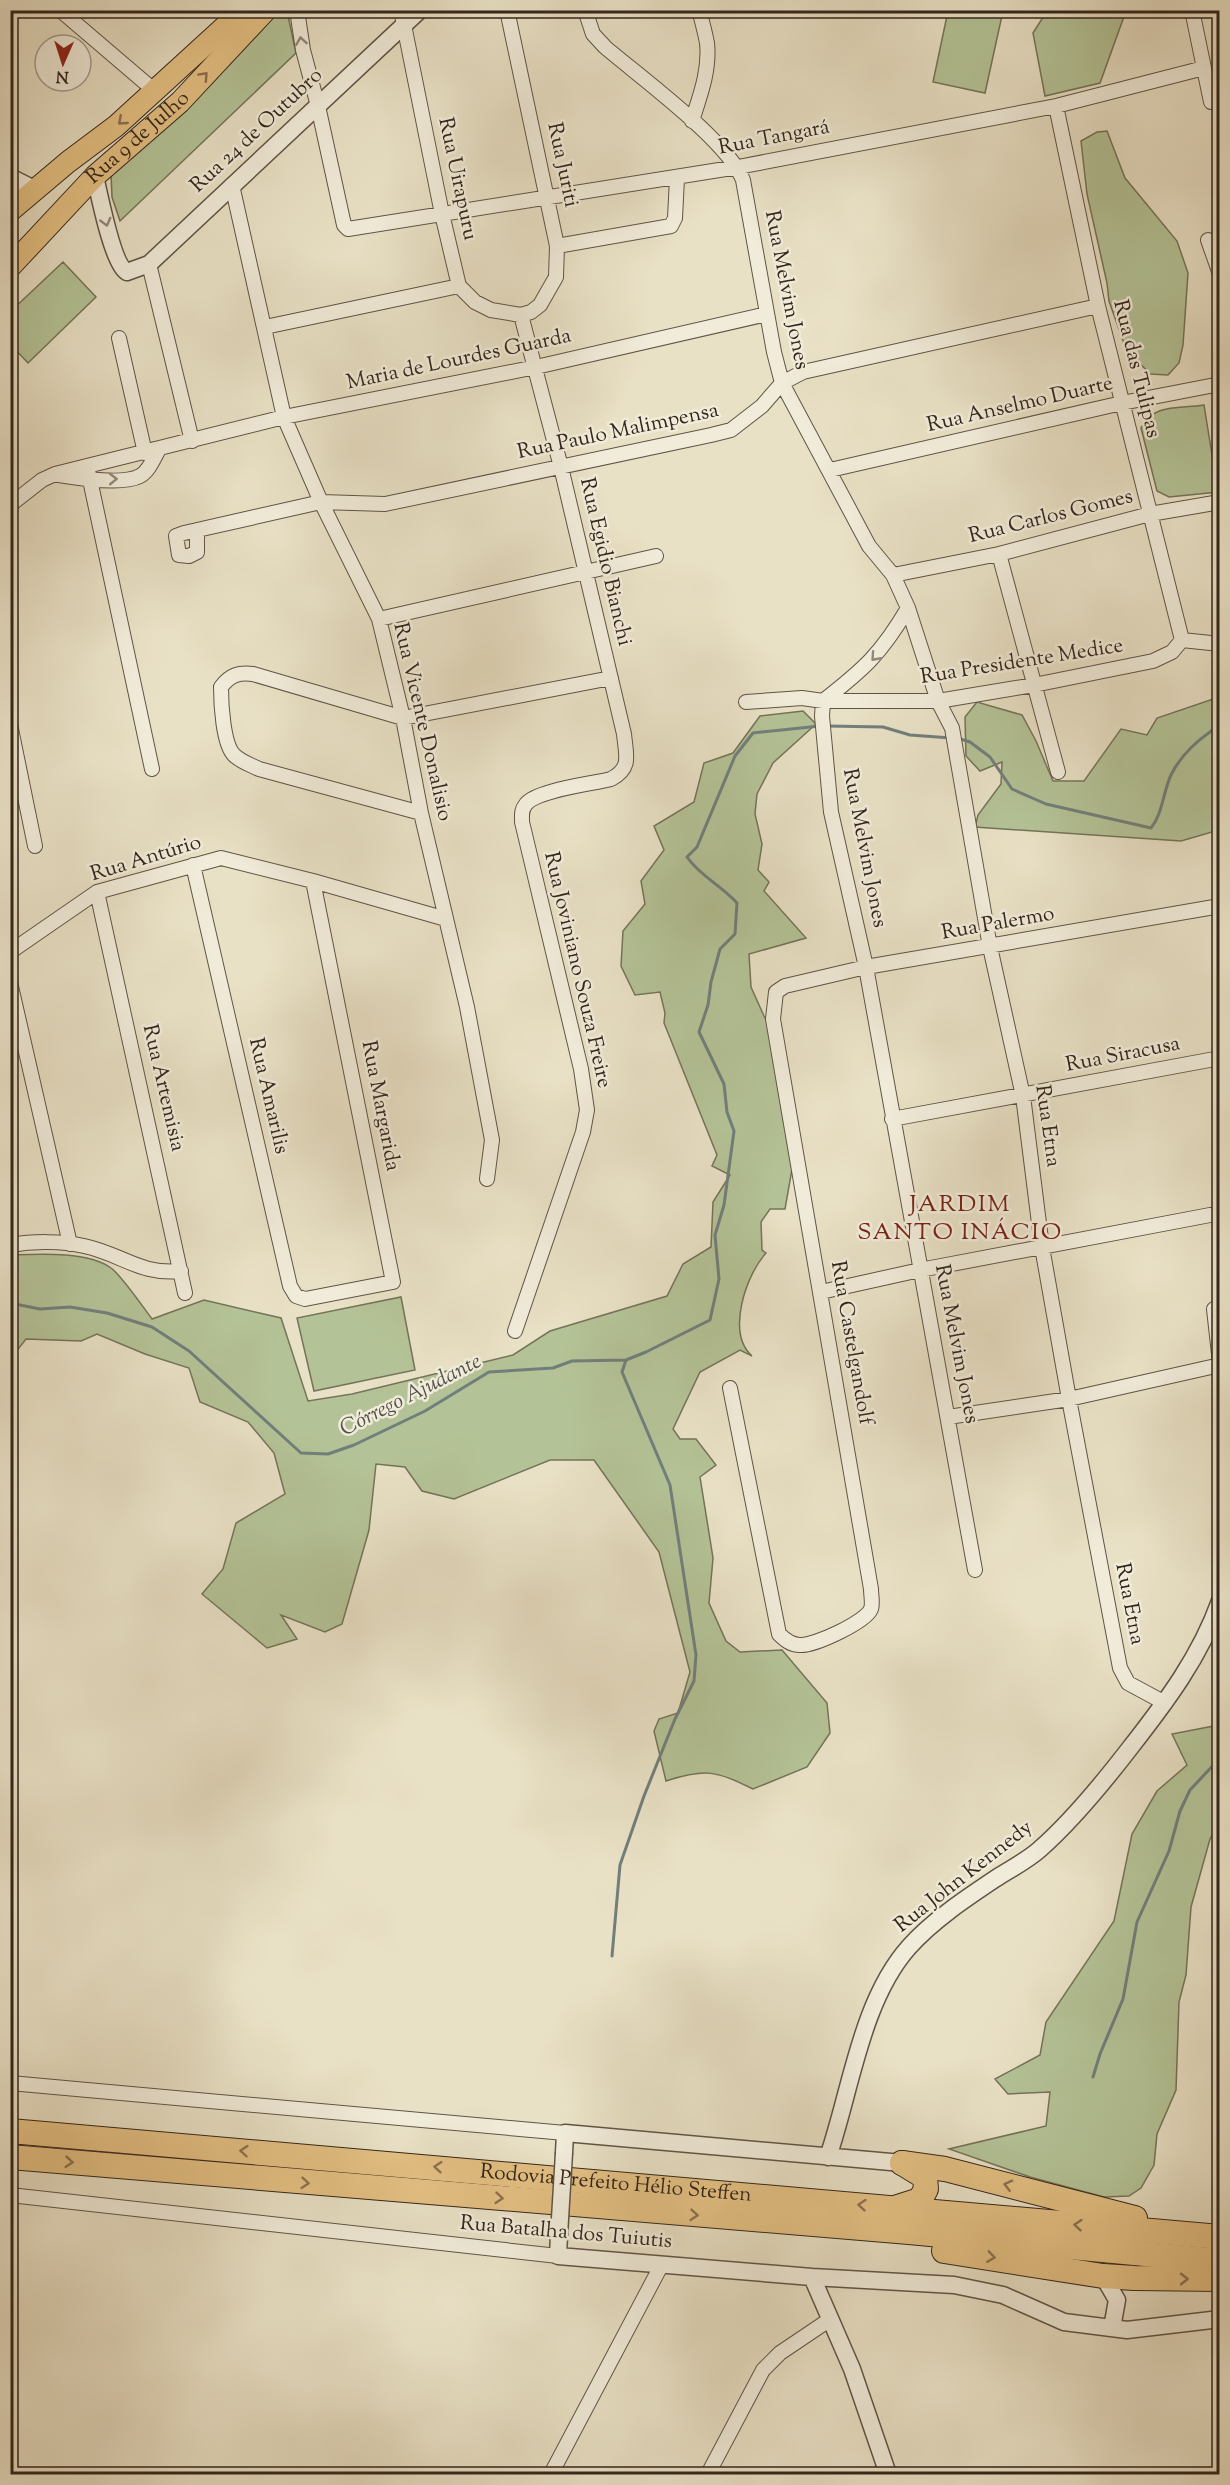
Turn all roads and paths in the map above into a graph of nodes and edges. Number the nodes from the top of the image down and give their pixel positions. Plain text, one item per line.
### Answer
1 (60, 10) edge
2 (243, 10) edge
3 (266, 10) edge
4 (420, 10) edge
5 (507, 10) edge
6 (585, 10) edge
7 (699, 10) edge
8 (1192, 10) edge
9 (296, 12) edge
10 (403, 18) edge
11 (1204, 68) junction
12 (156, 92) junction
13 (1211, 102) dead end
14 (318, 106) junction
15 (1056, 106) junction
16 (692, 121) junction
17 (122, 151) junction
18 (738, 167) junction
19 (95, 176) junction
20 (10, 177) edge
21 (677, 178) junction
22 (232, 184) junction
23 (36, 190) junction
24 (548, 198) junction
25 (10, 211) edge
26 (442, 214) junction
27 (42, 233) junction
28 (1208, 240) dead end
29 (557, 246) junction
30 (15, 257) edge
31 (149, 264) junction
32 (1220, 274) edge
33 (459, 286) junction
34 (1098, 306) junction
35 (767, 314) junction
36 (521, 315) junction
37 (265, 327) junction
38 (119, 338) dead end
39 (536, 367) junction
40 (782, 383) junction
41 (1220, 384) edge
42 (1122, 403) junction
43 (284, 417) junction
44 (192, 441) junction
45 (159, 449) junction
46 (145, 453) junction
47 (87, 466) junction
48 (561, 467) junction
49 (830, 470) junction
50 (55, 474) junction
51 (90, 480) junction
52 (321, 502) junction
53 (1220, 502) edge
54 (10, 505) edge
55 (1150, 514) junction
56 (197, 530) dead end
57 (999, 554) junction
58 (656, 556) dead end
59 (585, 572) junction
60 (893, 575) junction
61 (908, 608) junction
62 (379, 619) junction
63 (1182, 640) junction
64 (1220, 644) edge
65 (611, 678) junction
66 (1034, 685) junction
67 (823, 701) junction
68 (938, 701) junction
69 (747, 702) dead end
70 (403, 718) junction
71 (10, 724) edge
72 (152, 769) dead end
73 (1058, 772) dead end
74 (538, 796) joint
75 (421, 813) junction
76 (35, 846) dead end
77 (193, 865) junction
78 (313, 881) junction
79 (98, 892) junction
80 (1220, 906) edge
81 (446, 919) junction
82 (990, 947) junction
83 (10, 952) edge
84 (866, 967) junction
85 (10, 982) edge
86 (785, 986) joint
87 (1220, 1058) edge
88 (1023, 1096) junction
89 (892, 1119) junction
90 (487, 1179) dead end
91 (1210, 1215) dead end
92 (70, 1244) junction
93 (10, 1245) edge
94 (1042, 1247) junction
95 (920, 1270) junction
96 (181, 1271) junction
97 (821, 1292) junction
98 (185, 1293) dead end
99 (335, 1294) joint
100 (1214, 1309) dead end
101 (515, 1330) dead end
102 (1220, 1364) edge
103 (730, 1388) dead end
104 (1069, 1399) junction
105 (948, 1417) junction
106 (975, 1570) dead end
107 (1220, 1601) edge
108 (1166, 1703) junction
109 (10, 2083) edge
110 (10, 2131) edge
111 (565, 2133) junction
112 (10, 2157) edge
113 (828, 2157) junction
114 (902, 2163) junction
115 (10, 2195) edge
116 (891, 2208) junction
117 (809, 2225) junction
118 (1186, 2234) junction
119 (1220, 2237) edge
120 (558, 2256) junction
121 (1220, 2261) edge
122 (662, 2264) junction
123 (1103, 2276) junction
124 (812, 2277) junction
125 (1134, 2278) junction
126 (1220, 2279) edge
127 (1117, 2300) junction
128 (1220, 2319) edge
129 (829, 2320) junction
130 (1112, 2328) junction
131 (550, 2475) edge
132 (708, 2475) edge
133 (888, 2475) edge

1 - 12 street
2 - 12 main road, Rua 9 de Julho
17 -> 3 main road, Rua 9 de Julho
4 - 10 street, Rua 24 de Outubro
5 - 24 street, Rua Juriti
6 - 16 street, Rua Melvim Jones
7 - 16 street
8 - 11 street
14 -> 9 street
10 - 14 street, Rua 24 de Outubro
10 - 26 street, Rua Uirapuru
11 - 13 street
11 - 15 street, Rua Tangará
12 - 17 main road
12 -> 23 main road, Rua 9 de Julho
14 - 22 street, Rua 24 de Outubro
14 - 26 street, Rua Tangará
15 - 18 street, Rua Tangará
15 - 34 street, Rua das Tulipas
16 - 18 street, Rua Melvim Jones
17 - 19 main road, Rua 9 de Julho
18 - 21 street, Rua Tangará
18 - 35 street, Rua Melvim Jones
19 - 27 main road, Rua 9 de Julho
19 -> 31 street
20 - 23 street
21 - 24 street, Rua Tangará
21 - 29 street
22 - 31 street, Rua 24 de Outubro
22 - 37 street, Rua Vicente Donalisio
23 - 25 main road, Rua 9 de Julho
23 - 27 main road
24 - 26 street, Rua Tangará
24 - 29 street, Rua Juriti
26 - 33 street, Rua Uirapuru
27 - 30 main road, Rua 9 de Julho
28 - 32 street
29 - 36 street, Rua Juriti
31 - 44 street
33 - 36 street
33 - 37 street
34 - 40 street, Rua Paulo Malimpensa
34 - 42 street, Rua das Tulipas
35 - 39 street, Maria de Lourdes Guarda
35 - 40 street, Rua Melvim Jones
36 - 39 street, Rua Egidio Bianchi
37 - 43 street, Rua Vicente Donalisio
38 - 46 street
39 - 43 street, Maria de Lourdes Guarda
39 - 48 street, Rua Egidio Bianchi
40 - 48 street, Rua Paulo Malimpensa
40 - 49 street, Rua Melvim Jones
41 - 42 street, Rua Anselmo Duarte
42 - 49 street, Rua Anselmo Duarte
42 - 55 street, Rua das Tulipas
43 - 44 street, Maria de Lourdes Guarda
43 - 52 street, Rua Vicente Donalisio
44 - 45 street, Maria de Lourdes Guarda
45 - 46 street, Maria de Lourdes Guarda
51 -> 45 street
46 - 47 street, Maria de Lourdes Guarda
47 - 50 street, Maria de Lourdes Guarda
47 - 51 street
48 - 52 street, Rua Paulo Malimpensa
48 - 59 street, Rua Egidio Bianchi
49 - 60 street, Rua Melvim Jones
50 - 51 street
50 - 54 street, Maria de Lourdes Guarda
51 - 72 street
52 - 56 street, Rua Paulo Malimpensa
52 - 62 street, Rua Vicente Donalisio
53 - 55 street, Rua Carlos Gomes
55 - 57 street, Rua Carlos Gomes
55 - 63 street, Rua das Tulipas
57 - 60 street, Rua Carlos Gomes
57 - 66 street
58 - 59 street
59 - 62 street
59 - 65 street, Rua Egidio Bianchi
60 - 61 street, Rua Melvim Jones
61 -> 67 street
61 - 68 street, Rua Etna
62 - 70 street, Rua Vicente Donalisio
63 - 64 street
63 - 66 street, Rua Presidente Medice
65 - 70 street
65 - 74 street, Rua Egidio Bianchi
66 - 68 street, Rua Presidente Medice
66 - 73 street
67 - 68 street, Rua Presidente Medice
67 - 69 street, Rua Presidente Medice
67 - 84 street, Rua Melvim Jones
68 - 82 street, Rua Etna
70 - 75 street, Rua Vicente Donalisio
70 - 75 street
71 - 76 street
74 - 101 street, Rua Joviniano Souza Freire
75 - 81 street, Rua Vicente Donalisio
77 - 78 street, Rua Antúrio
77 - 79 street, Rua Antúrio
77 - 99 street, Rua Amarilis
78 - 81 street, Rua Antúrio
78 - 99 street, Rua Margarida
79 - 83 street, Rua Antúrio
79 - 96 street, Rua Artemisia
80 - 82 street, Rua Palermo
81 - 90 street, Rua Vicente Donalisio
82 - 84 street, Rua Palermo
82 - 88 street, Rua Etna
84 - 86 street, Rua Palermo
84 - 89 street, Rua Melvim Jones
85 - 92 street
86 - 97 street, Rua Castelgandolf
87 - 88 street, Rua Siracusa
88 - 89 street, Rua Siracusa
88 - 94 street, Rua Etna
89 - 95 street, Rua Melvim Jones
91 - 94 street
92 - 93 street
92 - 96 street
94 - 95 street
94 - 104 street, Rua Etna
95 - 97 street
95 - 105 street, Rua Melvim Jones
96 - 98 street, Rua Artemisia
97 - 103 street, Rua Castelgandolf
100 - 102 street
102 - 104 street
104 - 105 street
104 - 108 street, Rua Etna
105 - 106 street, Rua Melvim Jones
107 - 108 street, Rua John Kennedy
108 - 113 street, Rua John Kennedy
109 - 111 street
116 -> 110 highway, Rodovia Prefeito Hélio Steffen
111 - 113 street
111 - 120 street, bridge
112 -> 117 highway, Rodovia Prefeito Hélio Steffen
113 - 114 street
114 - 116 highway
118 -> 114 highway
115 - 120 street, Rua Batalha dos Tuiutis
118 -> 116 highway, Rodovia Prefeito Hélio Steffen
117 - 121 highway, Rodovia Prefeito Hélio Steffen
117 -> 123 highway
118 - 119 highway, Rodovia Prefeito Hélio Steffen
120 - 122 street, Rua Batalha dos Tuiutis
122 - 124 street, Rua Batalha dos Tuiutis
122 - 131 street
123 - 125 highway
123 - 127 street
124 - 129 street
124 - 130 street, Rua Batalha dos Tuiutis
125 -> 126 highway
125 - 127 street
127 - 130 street
128 - 130 street, Rua Batalha dos Tuiutis
129 - 132 street
129 - 133 street

